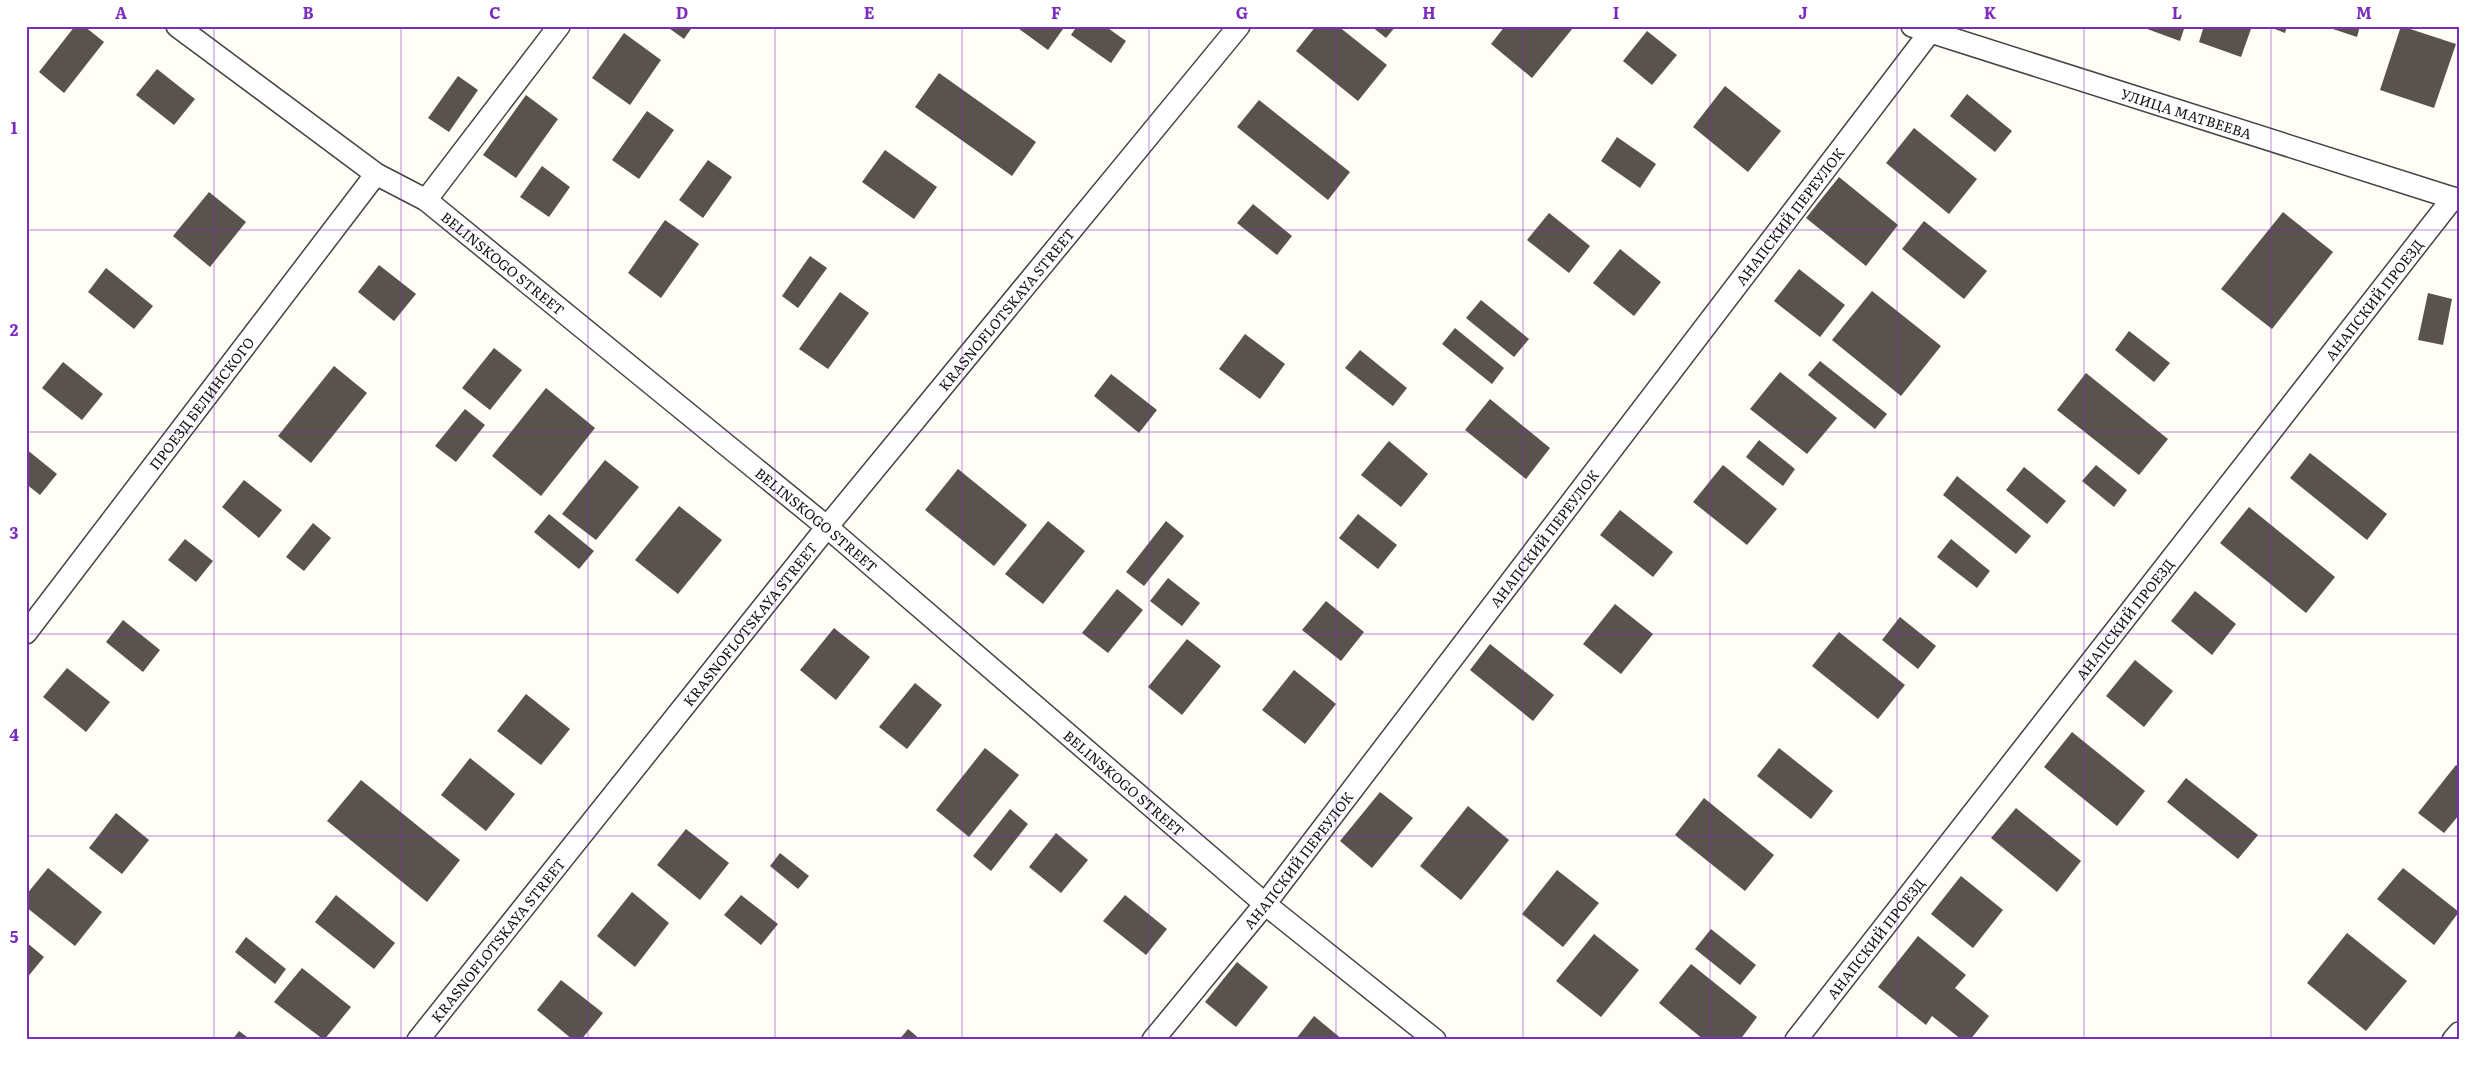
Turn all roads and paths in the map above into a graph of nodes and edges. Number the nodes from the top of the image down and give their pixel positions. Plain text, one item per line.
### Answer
1 (177, 26) edge
2 (559, 26) edge
3 (1239, 26) edge
4 (1921, 29) edge
5 (376, 174) junction
6 (2456, 199) edge
7 (426, 200) junction
8 (827, 527) junction
9 (26, 633) edge
10 (1265, 904) junction
11 (2459, 1033) edge
12 (418, 1040) edge
13 (1153, 1040) edge
14 (1435, 1040) edge
15 (1796, 1040) edge
16 (2453, 1040) edge

1 - 5 lane, BELINSKOGO STREET
2 - 7 lane
3 - 8 lane, KRASNOFLOTSKAYA STREET
4 - 6 lane, УЛИЦА МАТВЕЕВА
4 - 10 lane, АНАПСКИЙ ПЕРЕУЛОК
5 - 7 lane, BELINSKOGO STREET
5 - 9 lane, ПРОЕЗД БЕЛИНСКОГО
6 - 15 lane, АНАПСКИЙ ПРОЕЗД
7 - 8 lane, BELINSKOGO STREET
8 - 10 lane, BELINSKOGO STREET
8 - 12 lane, KRASNOFLOTSKAYA STREET
10 - 13 lane, АНАПСКИЙ ПЕРЕУЛОК
10 - 14 lane, BELINSKOGO STREET
11 - 16 lane

